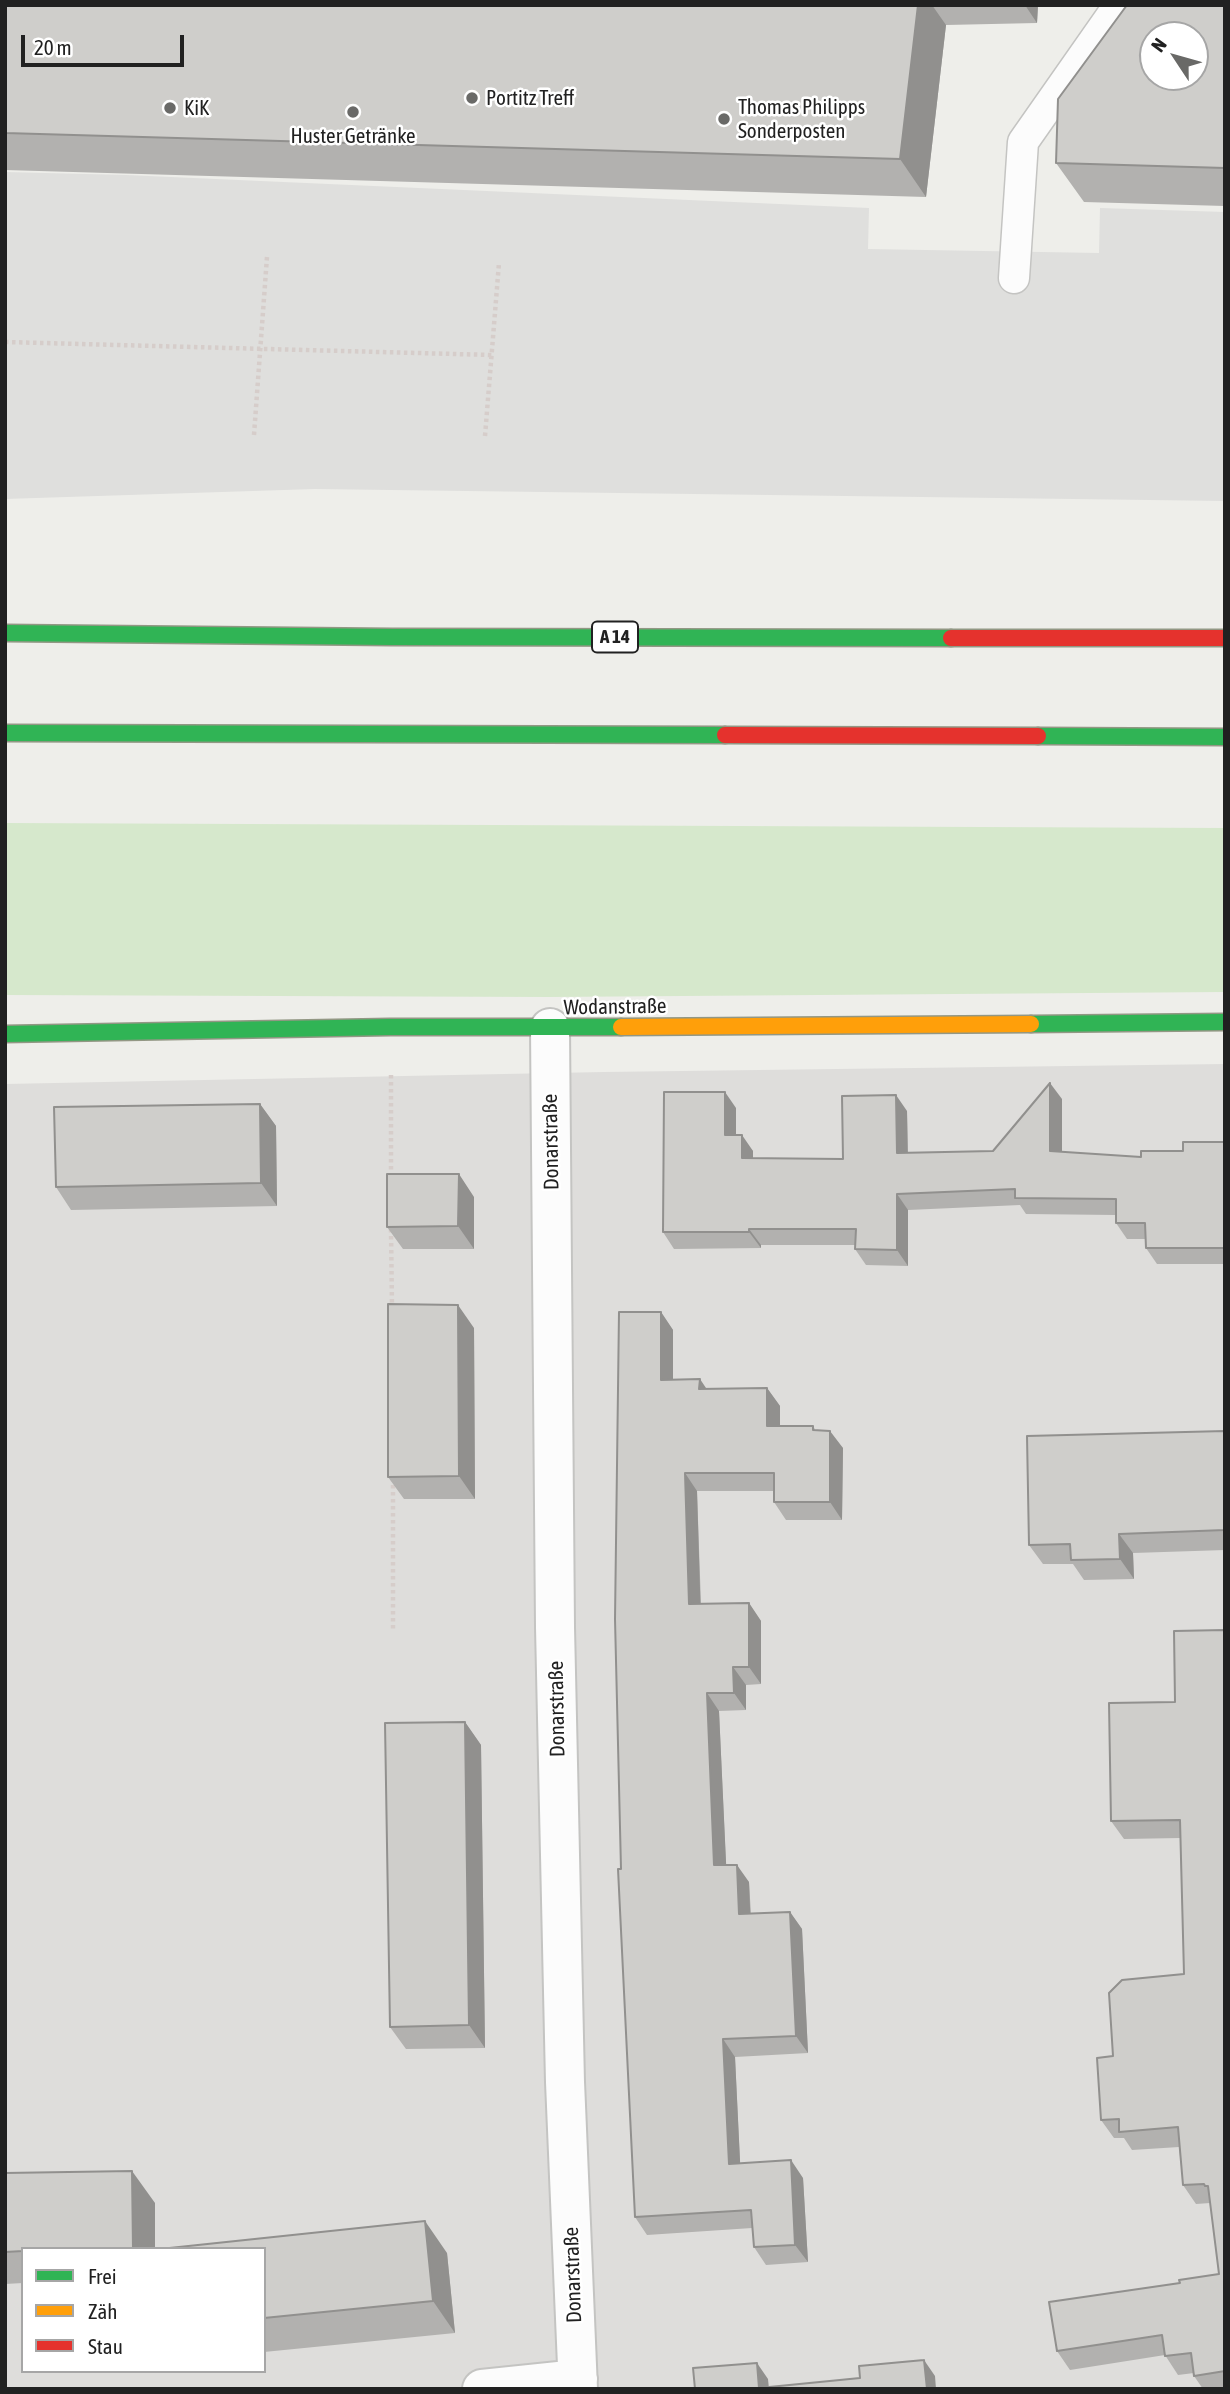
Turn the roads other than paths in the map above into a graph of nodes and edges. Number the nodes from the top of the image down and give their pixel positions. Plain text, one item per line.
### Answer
1 (1119, 5) edge
2 (1014, 278) dead end
3 (5, 634) edge
4 (1225, 638) edge
5 (5, 733) edge
6 (1225, 737) edge
7 (1225, 1022) edge
8 (550, 1028) junction
9 (5, 1034) edge
10 (578, 2384) edge
11 (482, 2389) edge

1 - 2 lane
3 - 4 main road, A 14
5 - 6 main road
7 - 8 main road, Wodanstraße
8 - 9 main road, Wodanstraße
8 - 10 street, Donarstraße
10 - 11 street

